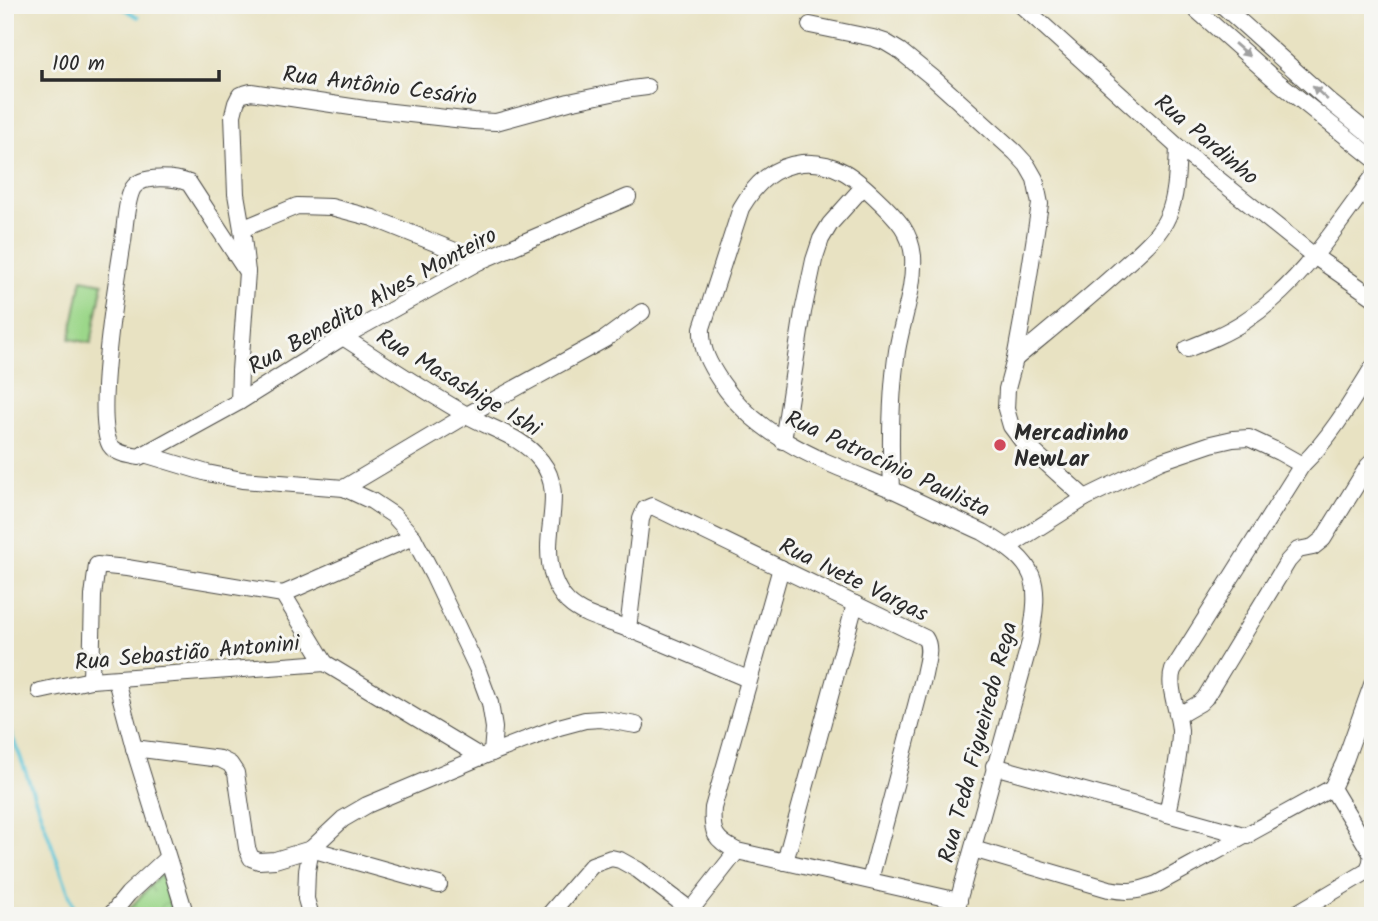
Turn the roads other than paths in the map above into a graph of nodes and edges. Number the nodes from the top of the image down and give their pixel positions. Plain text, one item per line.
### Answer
1 (1021, 5) edge
2 (1191, 5) edge
3 (1222, 5) edge
4 (810, 26) dead end
5 (647, 87) dead end
6 (1373, 137) edge
7 (1178, 147) junction
8 (1373, 158) edge
9 (1373, 177) edge
10 (863, 187) junction
11 (628, 197) dead end
12 (242, 229) junction
13 (1314, 256) junction
14 (480, 261) junction
15 (247, 272) junction
16 (1373, 297) edge
17 (642, 312) dead end
18 (343, 337) junction
19 (1187, 349) dead end
20 (1015, 359) junction
21 (1373, 367) edge
22 (239, 402) junction
23 (467, 415) junction
24 (783, 441) junction
25 (144, 454) junction
26 (1373, 461) edge
27 (1302, 465) junction
28 (344, 488) junction
29 (892, 490) junction
30 (1085, 498) junction
31 (413, 537) junction
32 (1008, 547) junction
33 (781, 568) junction
34 (283, 594) junction
35 (855, 604) junction
36 (628, 629) junction
37 (325, 663) junction
38 (91, 680) junction
39 (116, 680) junction
40 (748, 680) junction
41 (1373, 682) edge
42 (40, 691) dead end
43 (1178, 715) junction
44 (636, 725) dead end
45 (134, 748) junction
46 (486, 755) junction
47 (995, 766) junction
48 (1332, 788) junction
49 (1167, 814) junction
50 (1247, 836) junction
51 (311, 849) junction
52 (972, 849) junction
53 (737, 851) junction
54 (167, 858) junction
55 (785, 862) junction
56 (870, 880) junction
57 (439, 885) dead end
58 (956, 908) edge
59 (692, 914) edge
60 (110, 916) edge
61 (186, 916) edge
62 (311, 916) edge
63 (548, 916) edge
64 (1292, 916) edge

1 - 7 street, Rua Pardinho
2 -> 8 street
6 -> 3 street
4 - 20 street
5 - 12 street, Rua Antônio Cesário
7 - 13 street, Rua Pardinho
7 - 20 street
9 - 13 street
10 - 24 street
10 - 24 street, Rua Patrocínio Paulista
10 - 29 street, Rua Patrocínio Paulista
11 - 14 street, Rua Benedito Alves Monteiro
12 - 14 street
12 - 15 street
13 - 16 street, Rua Pardinho
13 - 19 street
14 - 18 street, Rua Benedito Alves Monteiro
15 - 22 street
15 - 25 street
17 - 23 street
18 - 22 street, Rua Benedito Alves Monteiro
18 - 23 street, Rua Masashige Ishi
20 - 30 street
21 - 27 street
22 - 25 street, Rua Benedito Alves Monteiro
23 - 28 street
23 - 36 street, Rua Masashige Ishi
24 - 29 street, Rua Patrocínio Paulista
25 - 28 street
26 - 43 street
27 - 30 street
27 - 43 street
28 - 31 street
29 - 32 street, Rua Patrocínio Paulista
30 - 32 street
31 - 34 street
31 - 46 street
32 - 47 street, Rua Teda Figueiredo Rega
33 - 35 street, Rua Ivete Vargas
33 - 36 street, Rua Ivete Vargas
33 - 40 street
34 - 37 street
34 - 38 street
35 - 55 street
35 - 56 street, Rua Ivete Vargas
36 - 40 street, Rua Masashige Ishi
37 - 39 street, Rua Sebastião Antonini
37 - 46 street, Rua Sebastião Antonini
38 - 39 street, Rua Sebastião Antonini
38 - 42 street, Rua Sebastião Antonini
39 - 45 street
40 - 53 street
41 - 48 street
43 - 49 street
44 - 46 street
45 - 51 street
45 - 54 street
46 - 51 street
47 - 49 street
47 - 52 street, Rua Teda Figueiredo Rega
48 - 50 street
48 - 64 street
49 - 50 street
50 - 52 street
51 - 57 street
51 - 62 street
52 - 58 street, Rua Teda Figueiredo Rega
53 - 55 street
53 - 59 street
54 - 60 street
54 - 61 street
55 - 56 street
56 - 58 street
59 - 63 street

